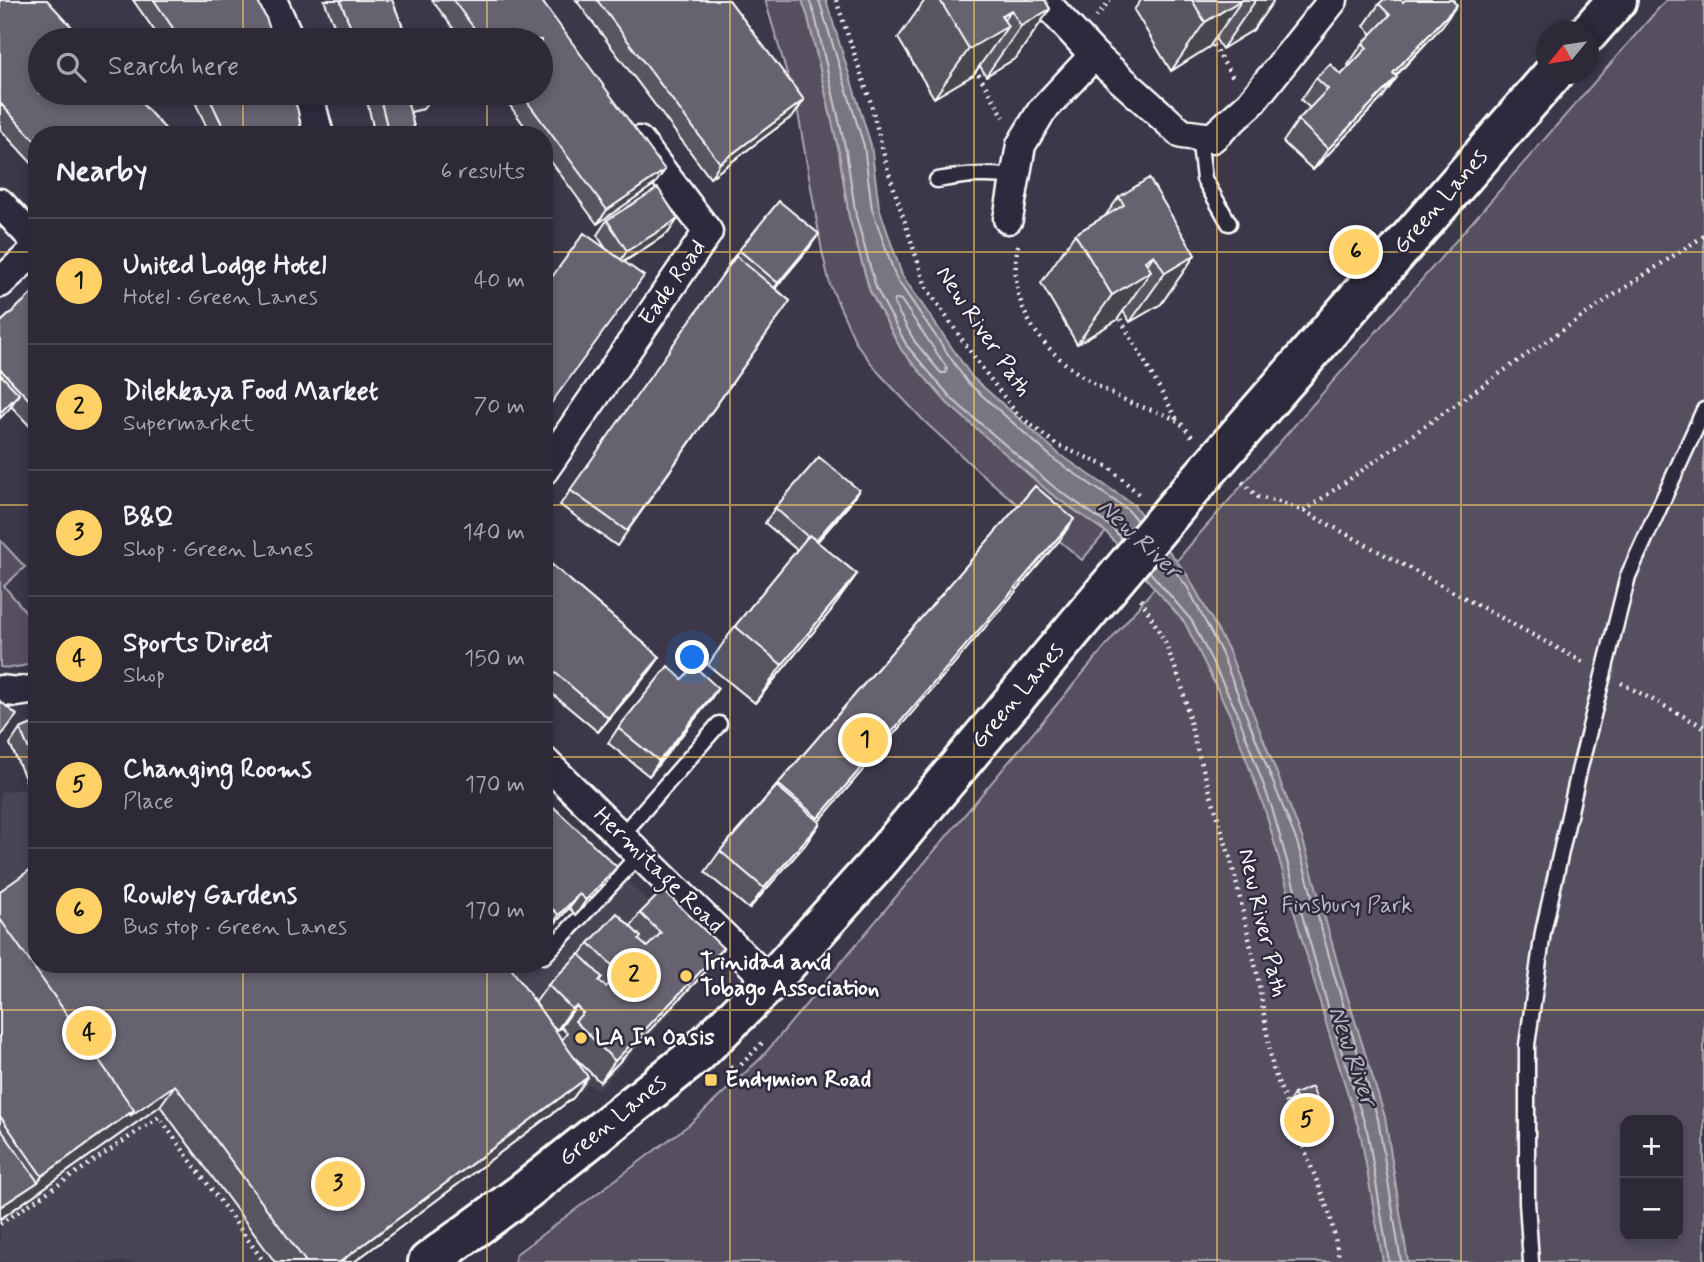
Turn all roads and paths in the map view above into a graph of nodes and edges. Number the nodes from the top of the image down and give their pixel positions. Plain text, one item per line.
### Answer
1 (272, 0) edge
2 (836, 0) edge
3 (1043, 0) edge
4 (1333, 0) edge
5 (1617, 0) edge
6 (1599, 21) edge
7 (285, 28) edge
8 (1207, 35) edge
9 (1094, 55) junction
10 (972, 62) edge
11 (1544, 84) edge
12 (1250, 104) junction
13 (311, 105) edge
14 (624, 121) edge
15 (316, 126) edge
16 (1199, 136) junction
17 (1021, 145) junction
18 (1015, 177) junction
19 (937, 180) dead end
20 (0, 203) edge
21 (1008, 219) joint
22 (1229, 223) dead end
23 (28, 235) edge
24 (1704, 236) edge
25 (28, 254) edge
26 (0, 283) edge
27 (1114, 307) edge
28 (1704, 411) edge
29 (1179, 422) junction
30 (1196, 441) dead end
31 (553, 457) edge
32 (1239, 480) dead end
33 (1163, 501) junction
34 (1304, 512) junction
35 (1133, 581) junction
36 (1604, 674) junction
37 (0, 690) edge
38 (28, 690) edge
39 (719, 724) dead end
40 (1704, 727) edge
41 (553, 770) edge
42 (631, 845) junction
43 (553, 945) edge
44 (770, 982) junction
45 (746, 1060) dead end
46 (736, 1070) dead end
47 (0, 1224) edge
48 (264, 1262) edge
49 (428, 1262) edge
50 (1340, 1262) edge
51 (1531, 1262) edge

1 - 7 street
2 - 33 path, New River Path
3 - 9 street
4 - 12 street
5 - 6 main road
8 - 12 path
9 - 16 street
9 - 17 street
10 - 17 path
11 - 33 main road, Green Lanes
12 - 16 street
13 - 15 street
14 - 31 street, Eade Road
16 - 22 lane
17 - 18 street
18 - 19 lane
18 - 21 street
20 - 23 street
21 - 29 path
24 - 34 path
25 - 26 street
27 - 29 path
28 - 36 lane
29 - 30 path
32 - 34 path
33 - 35 main road, Green Lanes
34 - 36 path
35 - 44 main road, Green Lanes
35 - 50 path, New River Path
36 - 40 path
36 - 51 lane
37 - 38 street
39 - 42 lane
41 - 42 street, Hermitage Road
42 - 43 lane
42 - 44 street, Hermitage Road
44 - 49 main road, Green Lanes
45 - 46 path
47 - 48 path

